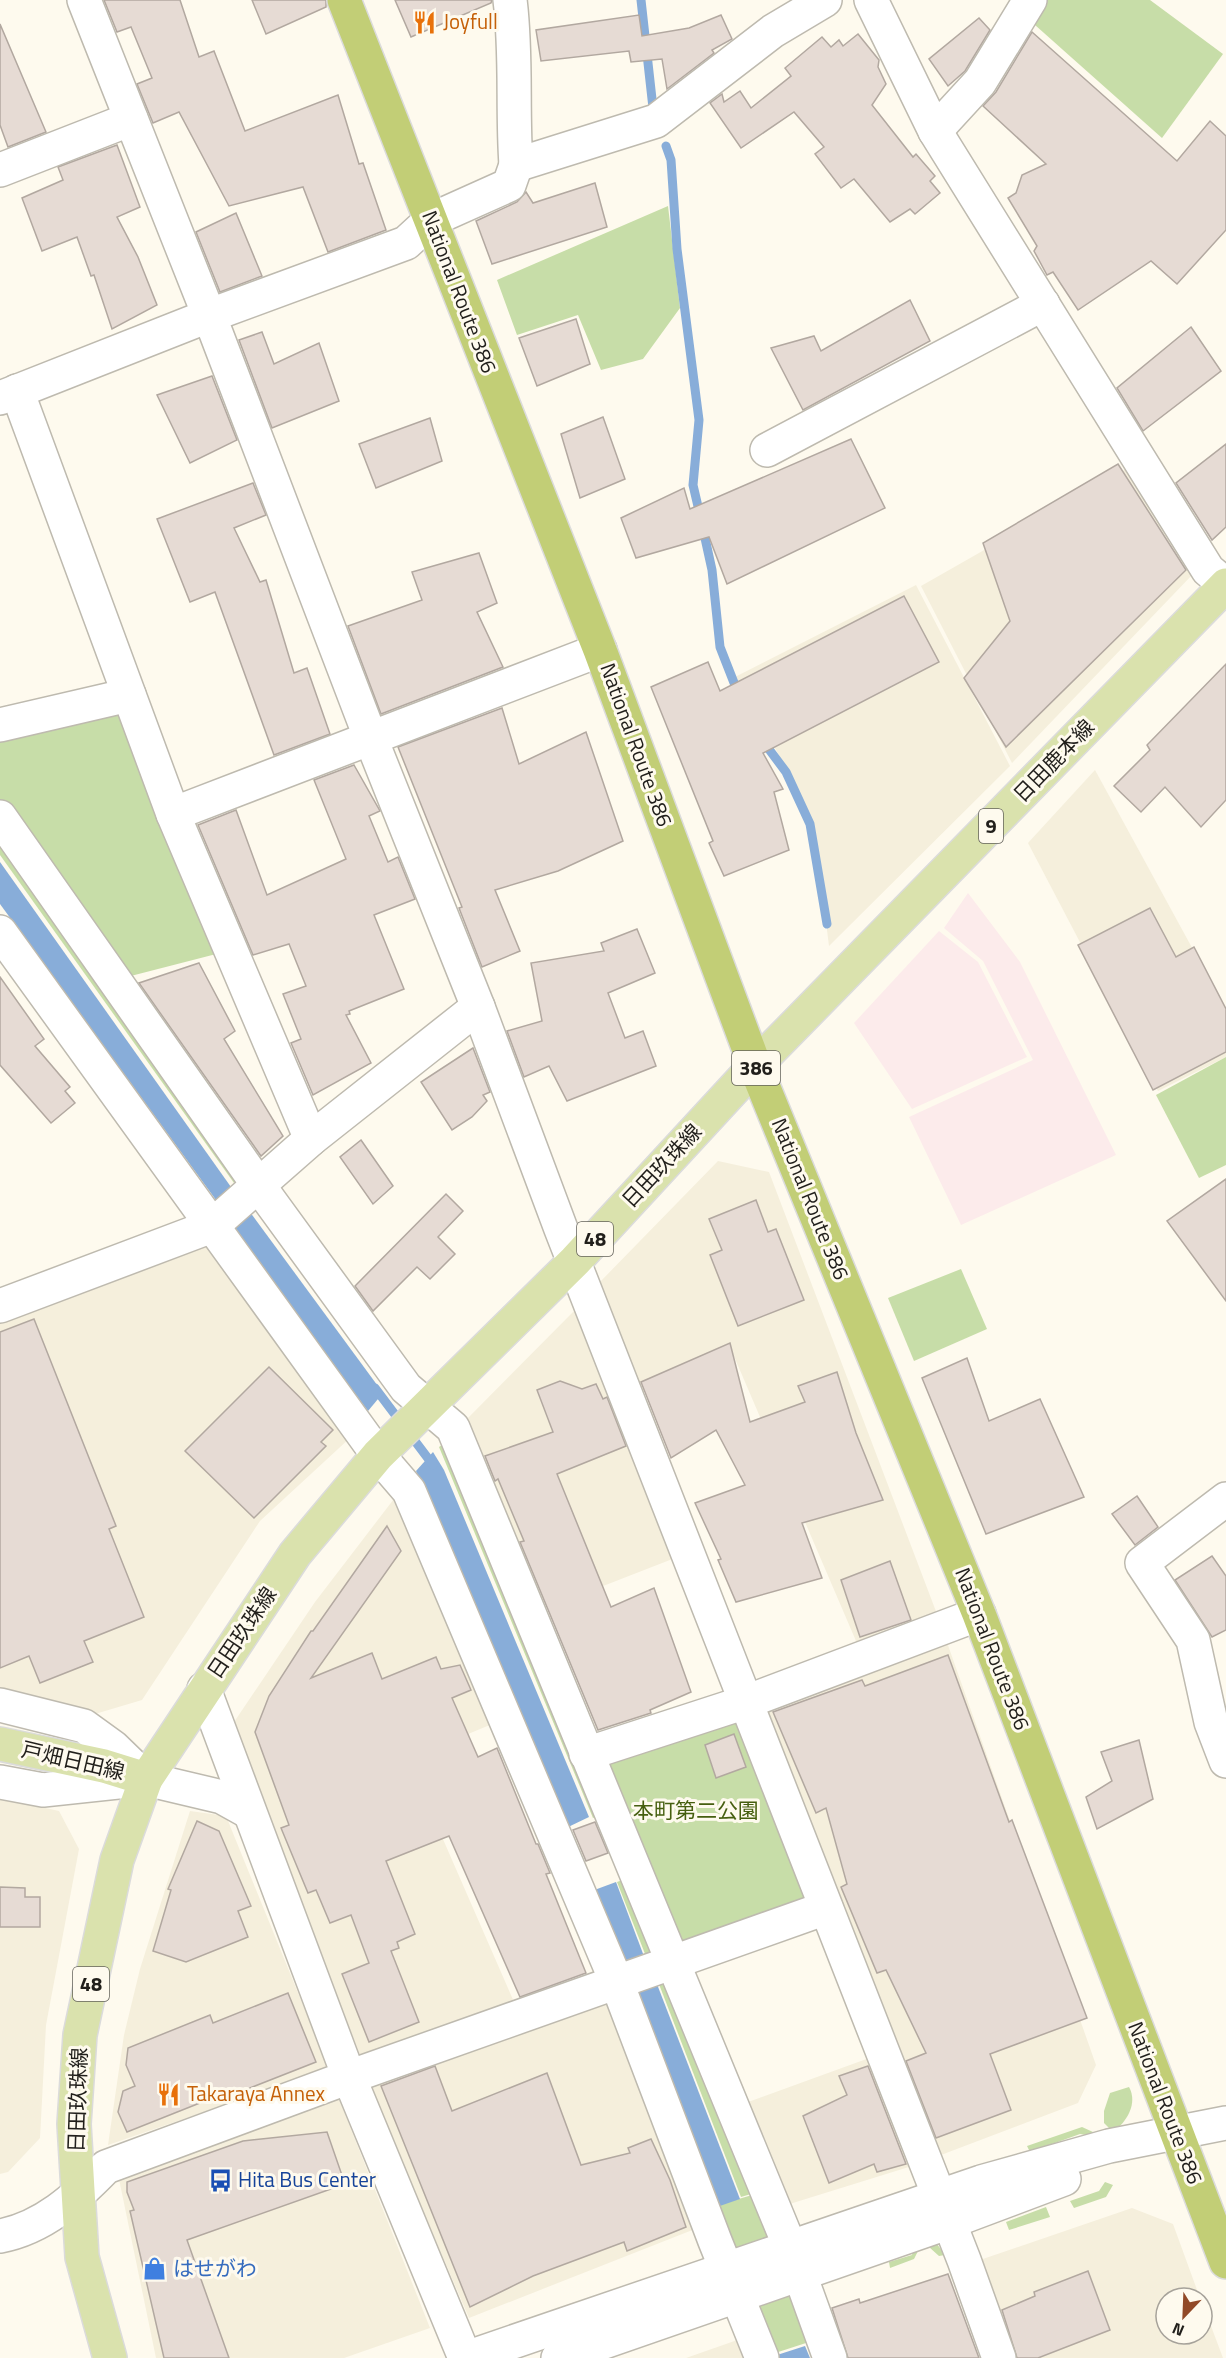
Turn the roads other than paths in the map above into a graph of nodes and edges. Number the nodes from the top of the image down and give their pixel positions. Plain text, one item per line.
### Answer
1 (84, 0) edge
2 (344, 0) edge
3 (510, 0) edge
4 (825, 0) edge
5 (871, 0) edge
6 (1030, 0) edge
7 (131, 119) junction
8 (935, 131) junction
9 (516, 165) junction
10 (0, 170) edge
11 (431, 220) junction
12 (1043, 304) junction
13 (208, 316) junction
14 (8, 395) edge
15 (767, 450) dead end
16 (1226, 585) edge
17 (600, 650) junction
18 (129, 695) junction
19 (0, 725) edge
20 (371, 740) junction
21 (173, 814) junction
22 (0, 817) edge
23 (0, 932) edge
24 (478, 1007) junction
25 (755, 1066) junction
26 (311, 1139) junction
27 (260, 1186) junction
28 (212, 1226) junction
29 (575, 1261) junction
30 (0, 1306) edge
31 (428, 1406) junction
32 (378, 1455) junction
33 (1226, 1499) edge
34 (979, 1614) junction
35 (204, 1689) junction
36 (746, 1702) junction
37 (0, 1705) edge
38 (0, 1744) edge
39 (586, 1754) junction
40 (1226, 1761) edge
41 (146, 1779) junction
42 (0, 1782) edge
43 (249, 1812) junction
44 (826, 1908) junction
45 (674, 1962) junction
46 (617, 1983) junction
47 (350, 2077) junction
48 (1226, 2123) edge
49 (1177, 2133) junction
50 (78, 2196) junction
51 (943, 2209) junction
52 (0, 2236) edge
53 (795, 2260) junction
54 (1226, 2262) edge
55 (731, 2282) junction
56 (110, 2358) edge
57 (465, 2358) edge
58 (558, 2358) edge
59 (762, 2358) edge
60 (830, 2358) edge
61 (999, 2358) edge

1 - 7 street
2 - 11 highway, National Route 386 / 386
3 - 9 street
4 - 9 street
5 - 8 street
6 - 8 street
7 - 10 street
7 - 13 street
8 - 12 street
9 - 11 street
11 - 13 street
11 - 17 highway, National Route 386 / 386
12 - 15 street
12 - 16 street
13 - 14 street
13 - 20 street
14 - 18 street
16 - 25 main road, 日田鹿本線 / 9
17 - 20 street
17 - 25 highway, National Route 386 / 386
18 - 19 street
18 - 21 street
20 - 21 street
20 - 24 street
21 - 26 street
22 - 27 street
23 - 28 street
24 - 26 street
24 - 29 street
25 - 29 main road, 日田玖珠線 / 48
25 - 34 highway, National Route 386 / 386
26 - 27 street
27 - 28 street
27 - 31 street
28 - 30 street
28 - 32 street
29 - 31 main road, 日田玖珠線 / 48
29 - 36 street
31 - 32 main road, 日田玖珠線 / 48
31 - 39 street
32 - 35 main road, 日田玖珠線 / 48
32 - 46 street
33 - 40 street
34 - 36 street
34 - 49 highway, National Route 386 / 386
35 - 41 main road, 日田玖珠線 / 48
35 - 43 street
36 - 39 street
36 - 44 street
37 - 41 street
38 - 41 main road, 戸畑日田線
39 - 45 street
41 - 42 street
41 - 43 street
41 - 50 main road, 日田玖珠線 / 48
43 - 47 street
44 - 45 street
44 - 51 street
45 - 46 street
45 - 53 street
46 - 47 street
46 - 55 street
47 - 50 street
47 - 57 street
48 - 49 street
49 - 51 street
49 - 54 highway, National Route 386 / 386
50 - 52 street
50 - 56 main road, 日田玖珠線 / 48
51 - 53 street
51 - 61 street
53 - 55 street
53 - 60 street
55 - 57 street
55 - 58 street
55 - 59 street

